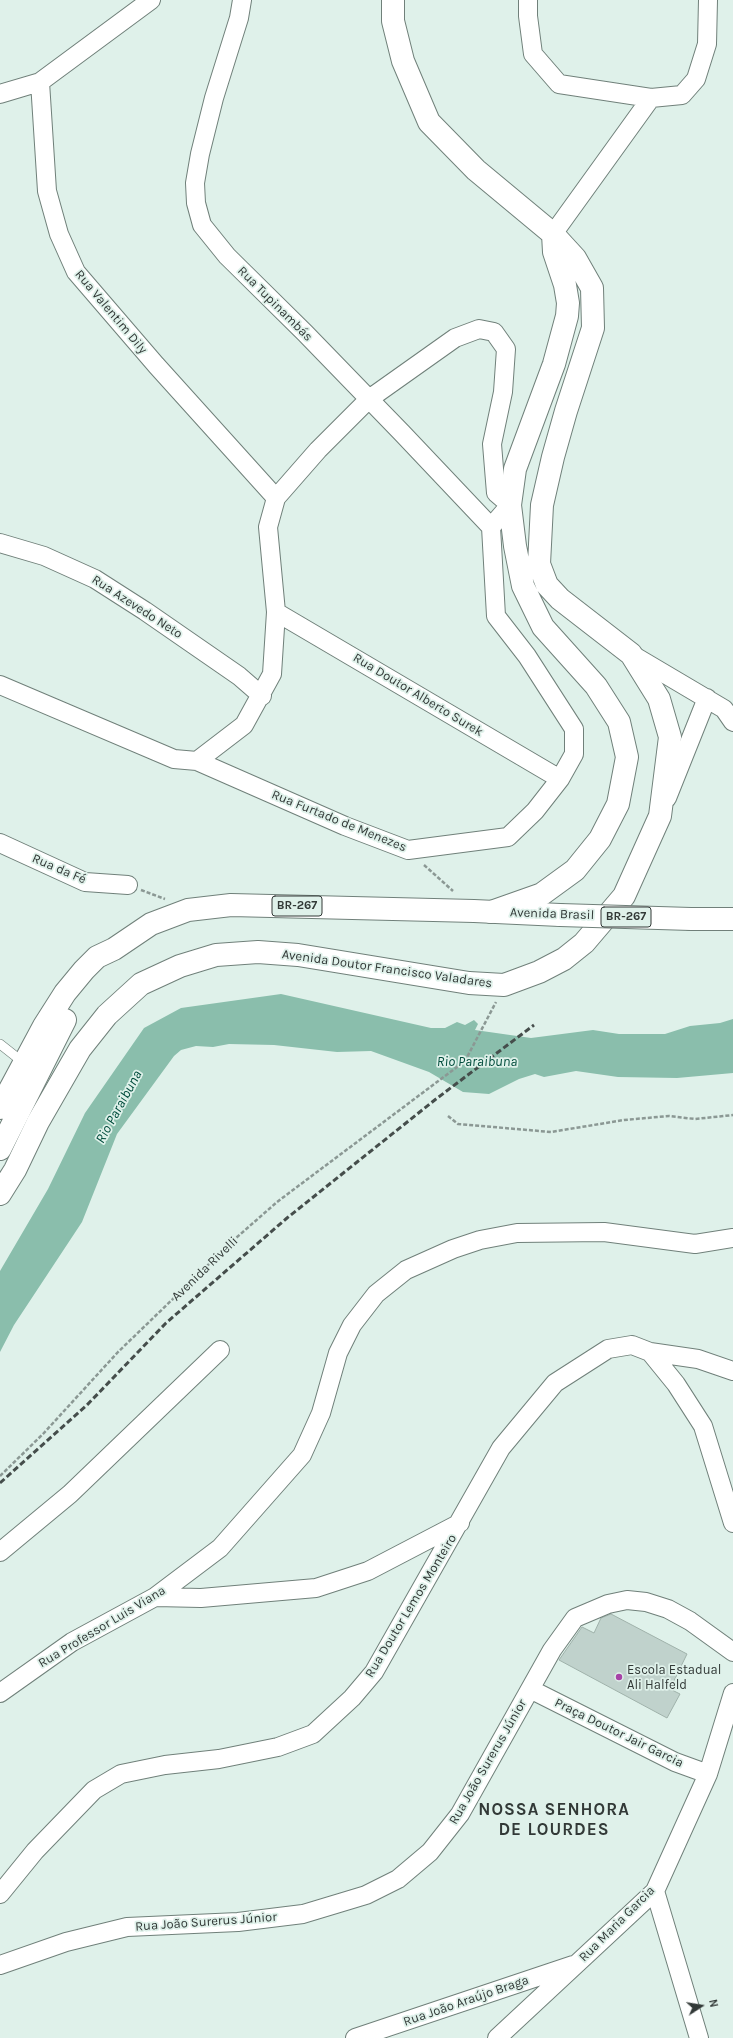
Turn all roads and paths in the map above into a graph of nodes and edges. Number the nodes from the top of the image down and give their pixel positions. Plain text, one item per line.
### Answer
1 (151, 0) edge
2 (242, 0) edge
3 (393, 0) edge
4 (528, 0) edge
5 (708, 0) edge
6 (40, 82) junction
7 (0, 94) edge
8 (651, 98) junction
9 (553, 234) junction
10 (545, 389) junction
11 (369, 399) junction
12 (561, 429) junction
13 (276, 498) junction
14 (542, 504) junction
15 (510, 505) junction
16 (491, 527) junction
17 (0, 543) edge
18 (276, 612) junction
19 (631, 654) junction
20 (0, 685) edge
21 (262, 696) junction
22 (707, 698) junction
23 (733, 722) edge
24 (197, 761) junction
25 (560, 779) junction
26 (660, 816) junction
27 (0, 843) edge
28 (408, 850) junction
29 (128, 885) joint
30 (188, 910) junction
31 (482, 911) junction
32 (733, 920) edge
33 (114, 949) junction
34 (497, 1001) dead end
35 (0, 1044) edge
36 (24, 1063) junction
37 (32, 1084) junction
38 (0, 1108) edge
39 (733, 1115) edge
40 (448, 1116) dead end
41 (0, 1149) edge
42 (0, 1194) edge
43 (733, 1238) edge
44 (220, 1350) dead end
45 (650, 1352) junction
46 (733, 1371) edge
47 (0, 1476) edge
48 (460, 1523) junction
49 (733, 1523) edge
50 (0, 1552) edge
51 (155, 1597) junction
52 (733, 1652) edge
53 (530, 1689) junction
54 (0, 1693) edge
55 (733, 1693) edge
56 (708, 1774) junction
57 (655, 1891) junction
58 (0, 1894) edge
59 (577, 1963) junction
60 (0, 1965) edge
61 (507, 2034) edge
62 (354, 2038) edge
63 (699, 2038) edge

1 - 6 street
2 - 11 street, Rua Tupinambás
3 - 9 main road, Avenida Doutor Francisco Valadares
4 - 8 street
5 - 8 street
6 - 7 street
6 - 13 street, Rua Valentim Dily
8 - 9 street
9 - 10 main road
9 - 12 main road, Avenida Doutor Francisco Valadares
10 - 12 main road
10 - 15 main road
11 - 13 street
11 - 15 street
11 - 16 street, Rua Tupinambás
12 - 14 main road, Avenida Doutor Francisco Valadares
13 - 18 street
14 - 15 main road
14 - 19 main road, Avenida Doutor Francisco Valadares
15 - 16 street
15 - 31 main road
16 - 25 street, Rua Furtado de Menezes
17 - 21 street, Rua Azevedo Neto
18 - 21 street
18 - 25 street, Rua Doutor Alberto Surek
19 - 22 street
19 - 26 main road, Avenida Doutor Francisco Valadares
20 - 24 street, Rua Furtado de Menezes
21 - 24 street
22 - 23 street
22 - 26 street
24 - 28 street, Rua Furtado de Menezes
25 - 28 street, Rua Furtado de Menezes
26 - 42 main road, Avenida Doutor Francisco Valadares
27 - 29 street, Rua da Fé
28 - 31 path
29 - 30 path
30 - 31 main road, BR-267
30 - 33 main road, BR-267
31 - 32 main road, Avenida Brasil / BR-267, bridge
33 - 36 main road, BR-267
33 - 37 main road
34 - 47 path, Avenida Rivelli
35 - 36 lane
36 - 37 main road
36 - 38 main road, BR-267
37 - 41 main road
39 - 40 path
43 - 51 street, Rua Professor Luis Viana
44 - 50 street
45 - 46 street, Rua Doutor Lemos Monteiro
45 - 48 street, Rua Doutor Lemos Monteiro
45 - 49 street
48 - 51 street
48 - 58 street, Rua Doutor Lemos Monteiro
51 - 54 street, Rua Professor Luis Viana
52 - 53 street, Rua João Surerus Júnior
53 - 56 street, Praça Doutor Jair Garcia
53 - 60 street, Rua João Surerus Júnior
55 - 56 street, Rua Maria Garcia
56 - 57 street, Rua Maria Garcia
57 - 59 street, Rua Maria Garcia
57 - 63 street
59 - 61 street, Rua Maria Garcia
59 - 62 street, Rua João Araújo Braga

